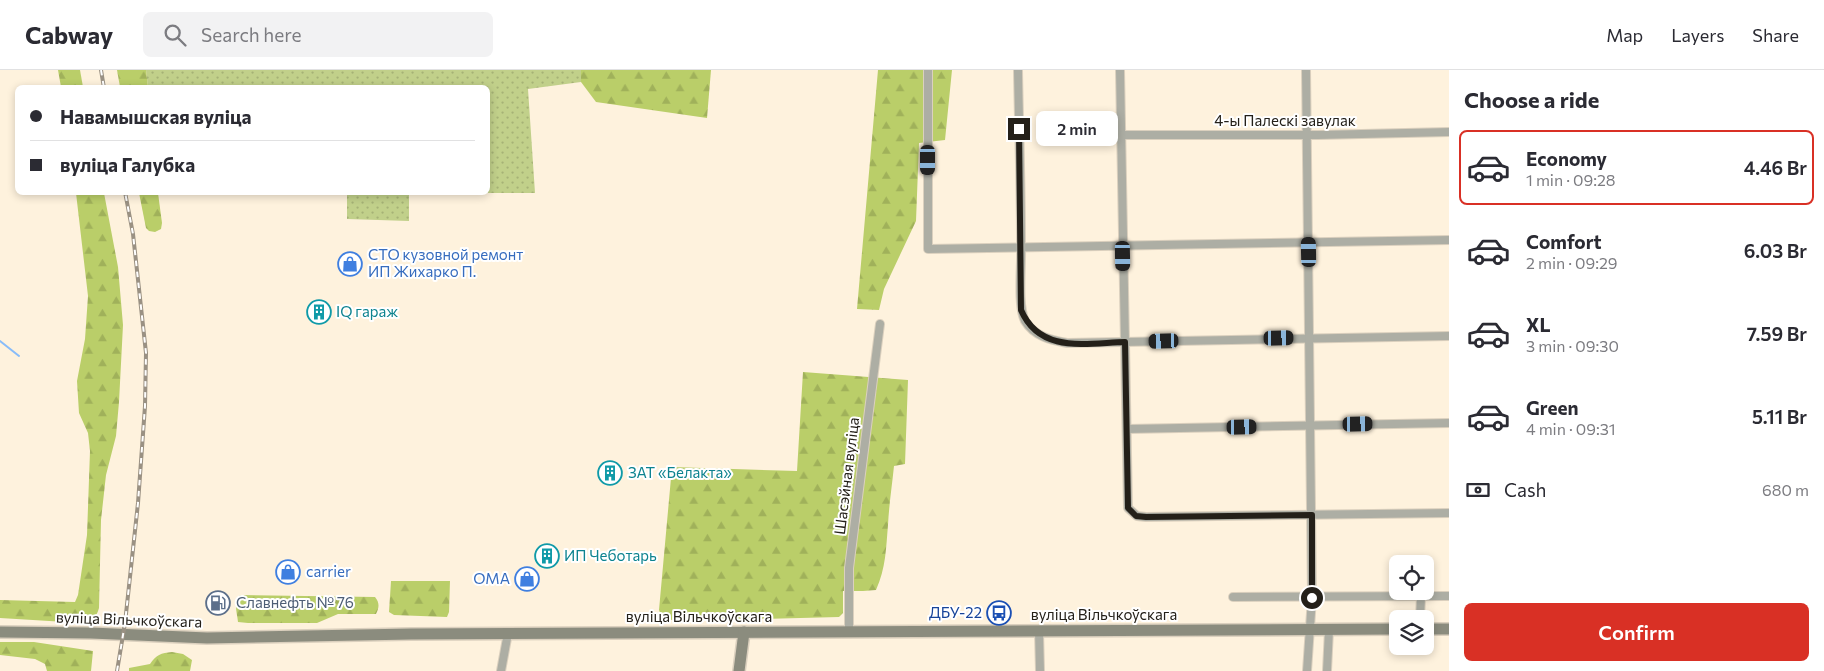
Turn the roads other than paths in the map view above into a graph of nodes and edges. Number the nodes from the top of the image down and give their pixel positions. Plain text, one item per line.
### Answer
1 (928, 70) edge
2 (1018, 70) edge
3 (1120, 70) edge
4 (1306, 70) edge
5 (1449, 132) edge
6 (1307, 135) junction
7 (1122, 136) junction
8 (1449, 240) edge
9 (1309, 242) junction
10 (1123, 244) junction
11 (1021, 246) junction
12 (880, 324) dead end
13 (1449, 336) edge
14 (1310, 337) junction
15 (1125, 342) junction
16 (1449, 423) edge
17 (1311, 425) junction
18 (1127, 429) junction
19 (1449, 513) edge
20 (1312, 515) junction
21 (1434, 596) edge
22 (1449, 596) edge
23 (1232, 597) dead end
24 (1389, 597) edge
25 (1312, 598) junction
26 (1434, 628) edge
27 (1449, 628) edge
28 (1389, 629) edge
29 (1310, 630) junction
30 (1329, 630) junction
31 (1039, 631) junction
32 (0, 632) edge
33 (744, 632) junction
34 (849, 632) junction
35 (508, 633) junction
36 (501, 671) edge
37 (739, 671) edge
38 (1040, 671) edge
39 (1307, 671) edge
40 (1327, 671) edge

1 - 11 street
2 - 11 street
3 - 7 street
4 - 6 street
5 - 6 street, 4-ы Палескі завулак
6 - 7 street, 4-ы Палескі завулак
6 - 9 street
7 - 10 street
8 - 9 street
9 - 10 street
9 - 14 street
10 - 11 street
10 - 15 street
11 - 15 street
12 - 34 street, Шасэйная вуліца
13 - 14 street
14 - 15 street
14 - 17 street
15 - 18 street
16 - 17 street
17 - 18 street
17 - 20 street
18 - 20 street
19 - 20 street
20 - 25 street
21 - 22 street
23 - 25 street
24 - 25 street
25 - 29 street
26 - 27 main road
28 - 30 main road, вуліца Вільчкоўскага
29 - 30 main road, вуліца Вільчкоўскага
29 - 31 main road, вуліца Вільчкоўскага
29 - 39 street
30 - 40 street
31 - 34 main road, вуліца Вільчкоўскага
31 - 38 street
32 - 35 main road, вуліца Вільчкоўскага
33 - 34 main road, вуліца Вільчкоўскага
33 - 35 main road, вуліца Вільчкоўскага
33 - 37 main road
35 - 36 street

